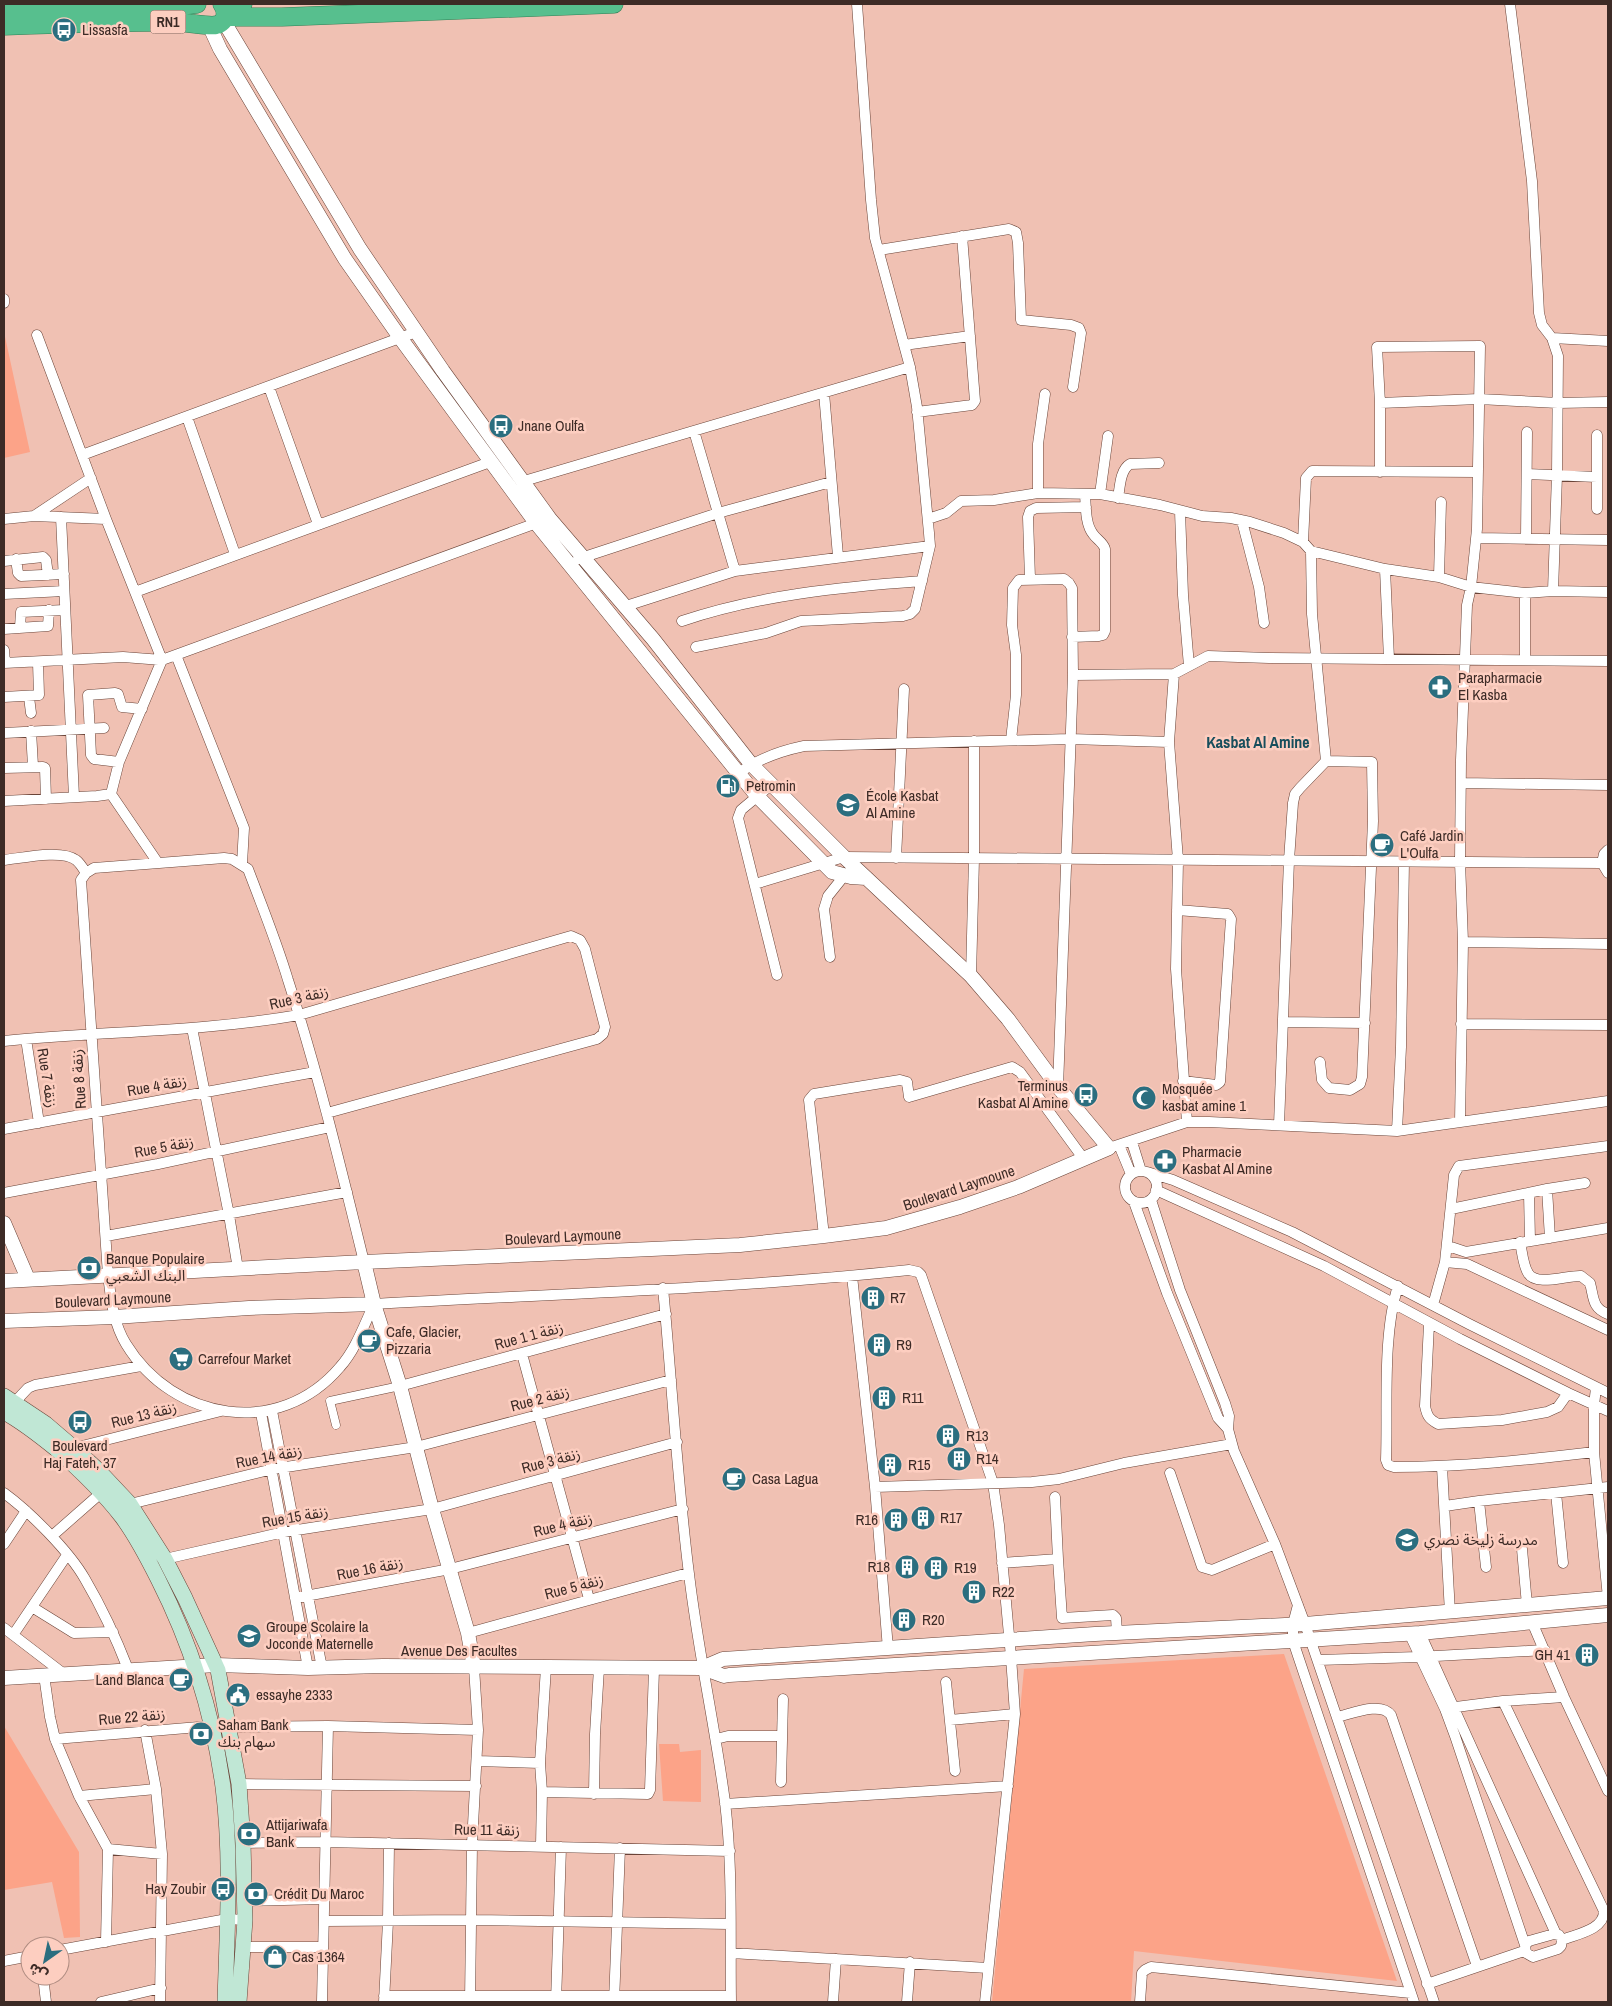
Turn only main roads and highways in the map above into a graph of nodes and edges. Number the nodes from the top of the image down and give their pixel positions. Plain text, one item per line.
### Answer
1 (197, 4) edge
2 (243, 4) edge
3 (614, 4) edge
4 (134, 8) edge
5 (418, 8) edge
6 (4, 11) edge
7 (220, 14) edge
8 (4, 26) edge
9 (6, 1408) edge
10 (225, 2002) edge
11 (239, 2002) edge

1 - 4 highway, RN1
2 - 7 highway, RN1
3 - 5 highway, RN1
4 - 6 highway, RN1
4 - 7 highway, RN1
4 - 8 highway, RN1
5 - 7 highway, RN1
9 - 10 main road
9 - 11 main road

